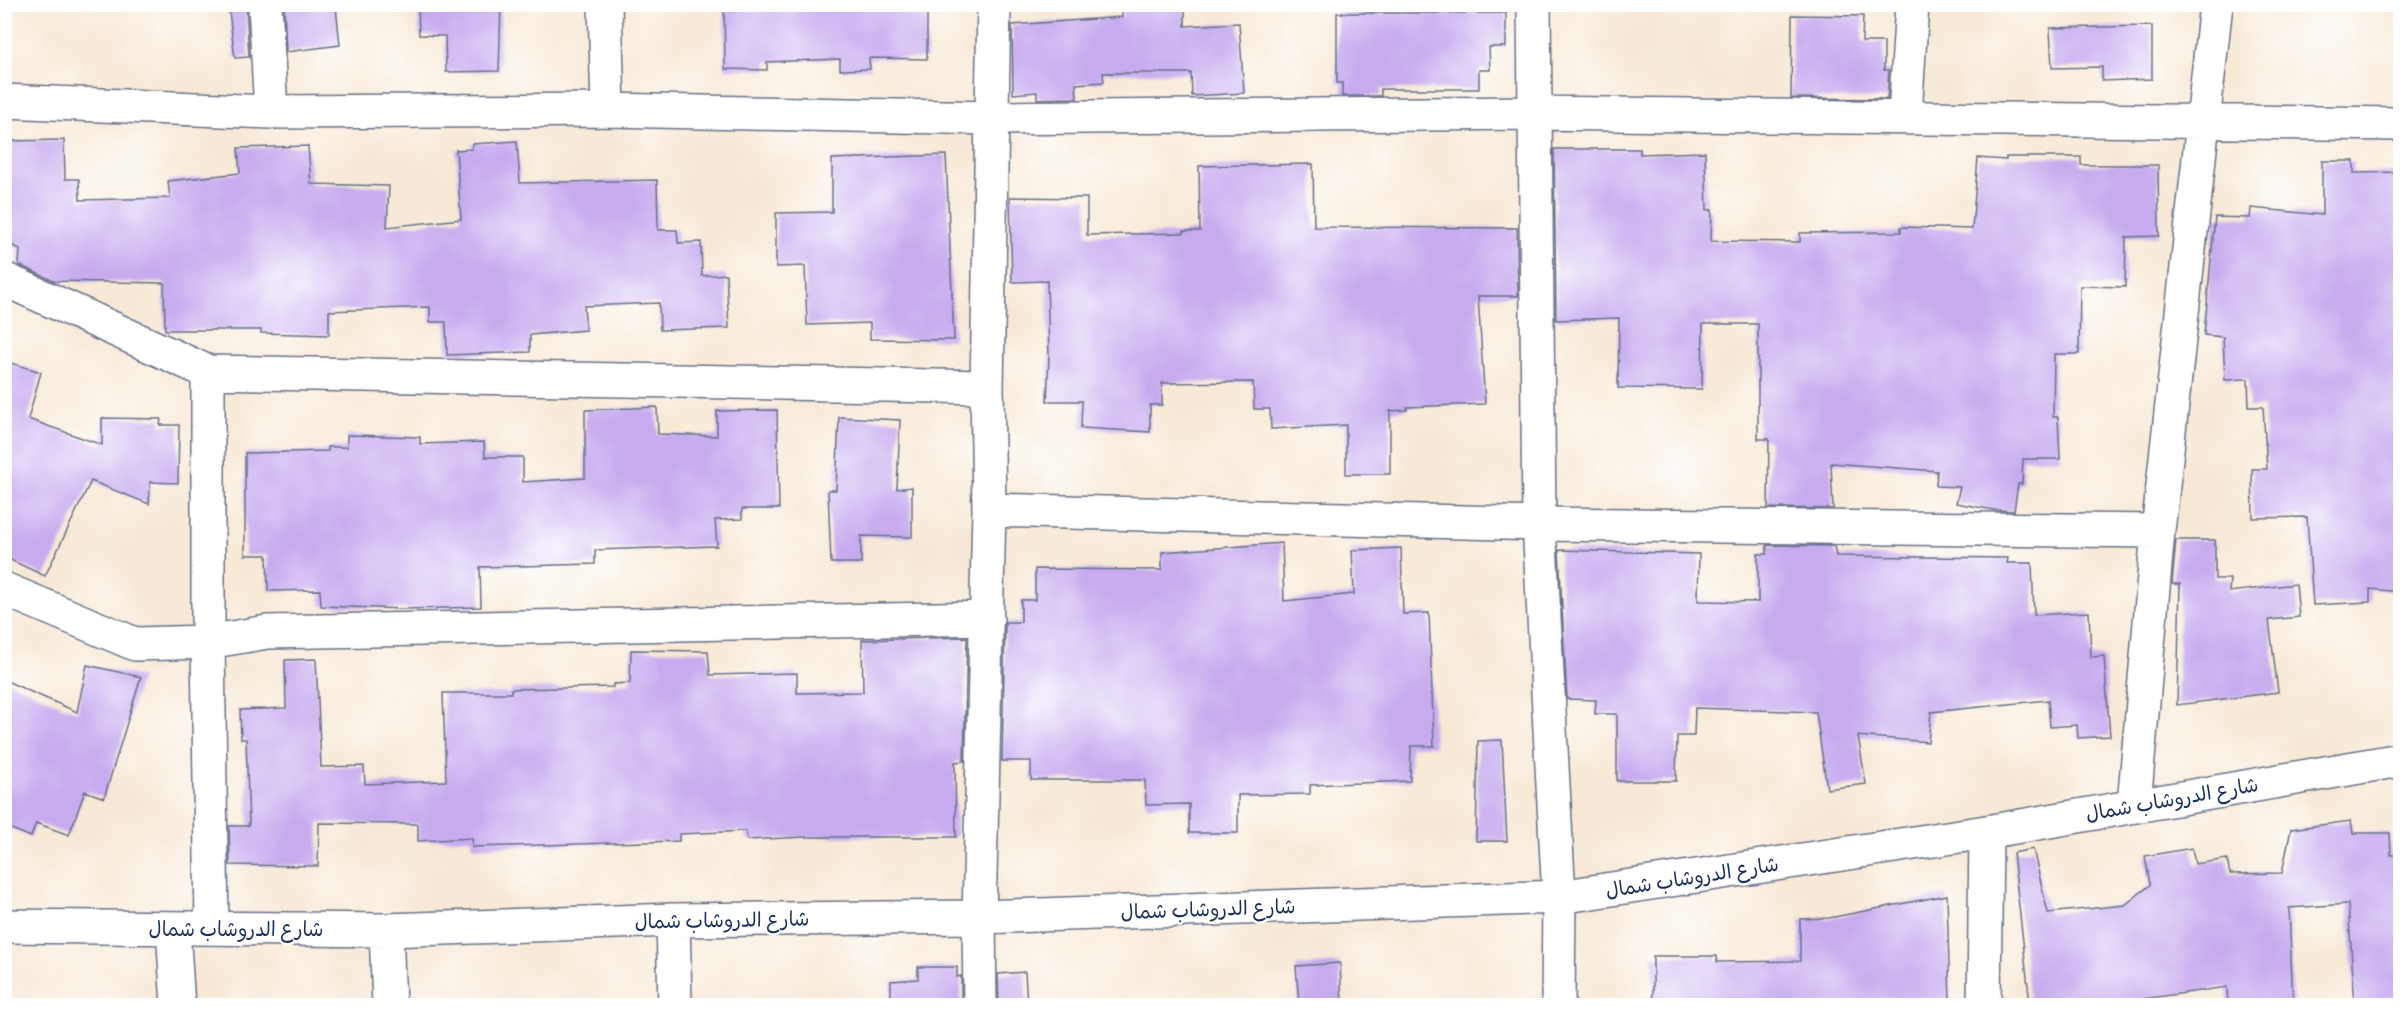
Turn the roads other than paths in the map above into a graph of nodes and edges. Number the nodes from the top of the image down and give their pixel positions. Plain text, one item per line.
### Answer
1 (266, 4) edge
2 (605, 4) edge
3 (993, 4) edge
4 (1534, 4) edge
5 (1912, 4) edge
6 (2216, 4) edge
7 (4, 101) edge
8 (608, 110) junction
9 (271, 112) junction
10 (1533, 113) junction
11 (1905, 116) junction
12 (991, 118) junction
13 (2204, 120) junction
14 (2400, 124) edge
15 (4, 279) edge
16 (208, 372) junction
17 (987, 387) junction
18 (989, 510) junction
19 (1539, 524) junction
20 (2158, 531) junction
21 (4, 589) edge
22 (987, 618) junction
23 (208, 642) junction
24 (2400, 760) edge
25 (2134, 805) junction
26 (1986, 832) junction
27 (1559, 897) junction
28 (979, 917) junction
29 (673, 920) junction
30 (4, 926) edge
31 (212, 928) junction
32 (173, 929) junction
33 (386, 930) junction
34 (178, 1005) edge
35 (389, 1005) edge
36 (675, 1005) edge
37 (980, 1005) edge
38 (1558, 1005) edge
39 (1984, 1005) edge

1 - 9 street
2 - 8 street
3 - 12 street
4 - 10 street
5 - 11 street
6 - 13 street
7 - 9 street
8 - 9 street
8 - 12 street
10 - 11 street
10 - 12 street
10 - 19 street
11 - 13 street
12 - 17 street
13 - 14 street
13 - 20 street
15 - 16 street
16 - 17 street
16 - 23 street
17 - 18 street
18 - 19 street
18 - 22 street
19 - 20 street
19 - 27 street
20 - 25 street
21 - 23 street
22 - 23 street
22 - 28 street
23 - 31 street
24 - 25 street, شارع الدروشاب شمال
25 - 26 street, شارع الدروشاب شمال
26 - 27 street, شارع الدروشاب شمال
26 - 39 street
27 - 28 street, شارع الدروشاب شمال
27 - 38 street
28 - 29 street, شارع الدروشاب شمال
28 - 37 street
29 - 33 street, شارع الدروشاب شمال
29 - 36 street
30 - 32 street, شارع الدروشاب شمال
31 - 32 street, شارع الدروشاب شمال
31 - 33 street, شارع الدروشاب شمال
32 - 34 street
33 - 35 street

